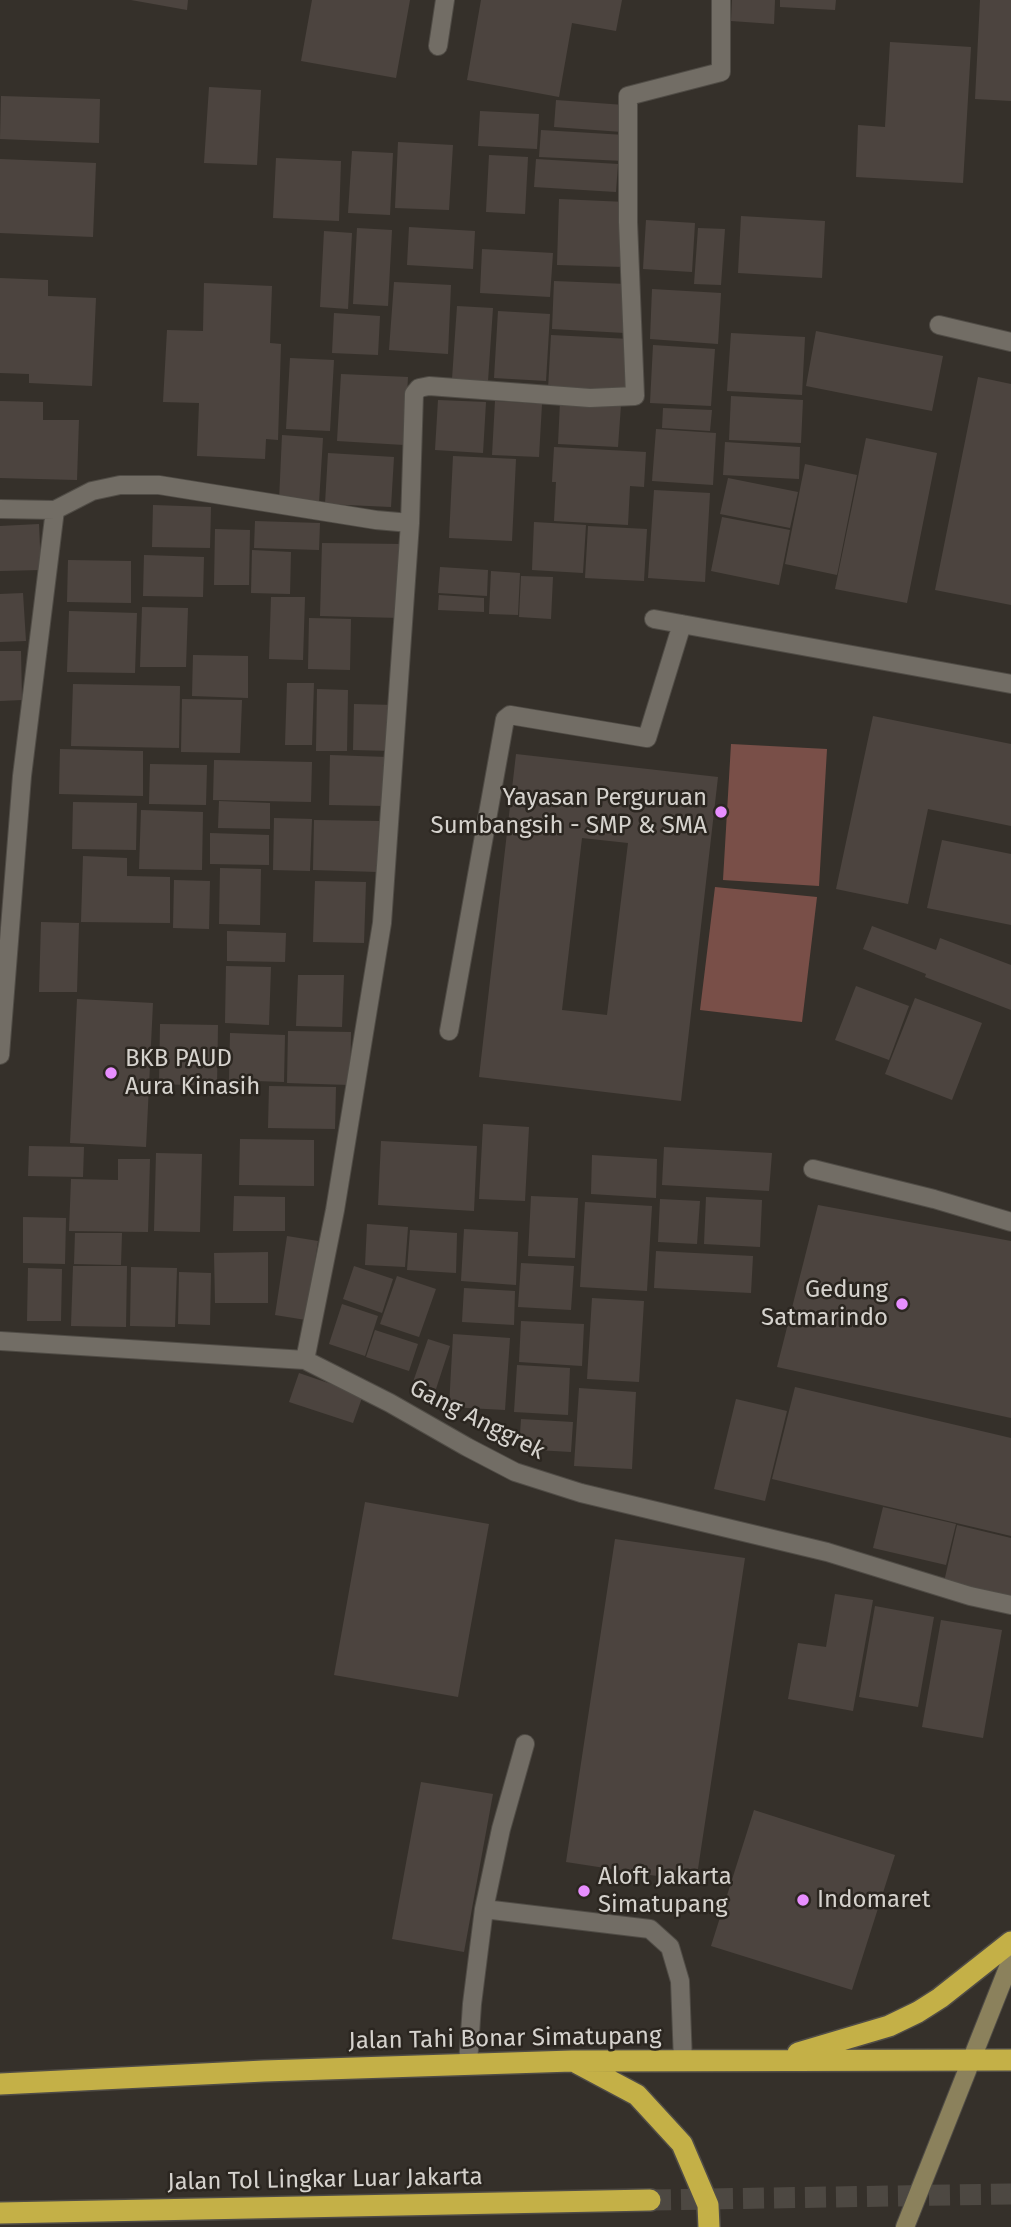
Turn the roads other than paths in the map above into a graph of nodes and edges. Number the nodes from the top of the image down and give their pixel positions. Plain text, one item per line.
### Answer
1 (446, 0) edge
2 (722, 0) edge
3 (438, 46) dead end
4 (939, 325) dead end
5 (1011, 342) edge
6 (0, 509) edge
7 (55, 510) junction
8 (410, 523) junction
9 (654, 619) dead end
10 (682, 624) junction
11 (1011, 684) edge
12 (449, 1031) dead end
13 (1, 1034) edge
14 (0, 1055) edge
15 (813, 1169) dead end
16 (1011, 1222) edge
17 (0, 1341) edge
18 (305, 1360) junction
19 (1011, 1605) edge
20 (525, 1744) dead end
21 (484, 1909) junction
22 (1011, 1942) edge
23 (1011, 1960) edge
24 (973, 2059) junction
25 (1011, 2060) edge
26 (572, 2061) junction
27 (772, 2061) junction
28 (683, 2062) junction
29 (468, 2064) junction
30 (0, 2084) edge
31 (650, 2200) tunnel mouth
32 (0, 2213) edge
33 (709, 2227) edge
34 (905, 2227) edge

1 - 3 street
2 - 8 street
4 - 5 street
6 - 7 street
7 - 8 street
7 - 13 street
8 - 18 street
9 - 10 street
10 - 11 street
10 - 12 street
13 - 14 street
15 - 16 street
17 - 18 street, Gang Anggrek
18 - 19 street, Gang Anggrek
20 - 21 street
21 - 28 street
21 - 29 street
22 - 27 highway
23 - 24 street
24 - 25 highway, Jalan Tahi Bonar Simatupang
24 - 27 highway, Jalan Tahi Bonar Simatupang
24 - 34 street
26 - 28 highway, Jalan Tahi Bonar Simatupang
26 - 29 highway, Jalan Tahi Bonar Simatupang
26 - 33 highway
27 - 28 highway, Jalan Tahi Bonar Simatupang
29 - 30 highway, Jalan Tahi Bonar Simatupang
31 - 32 highway, Jalan Tol Lingkar Luar Jakarta

